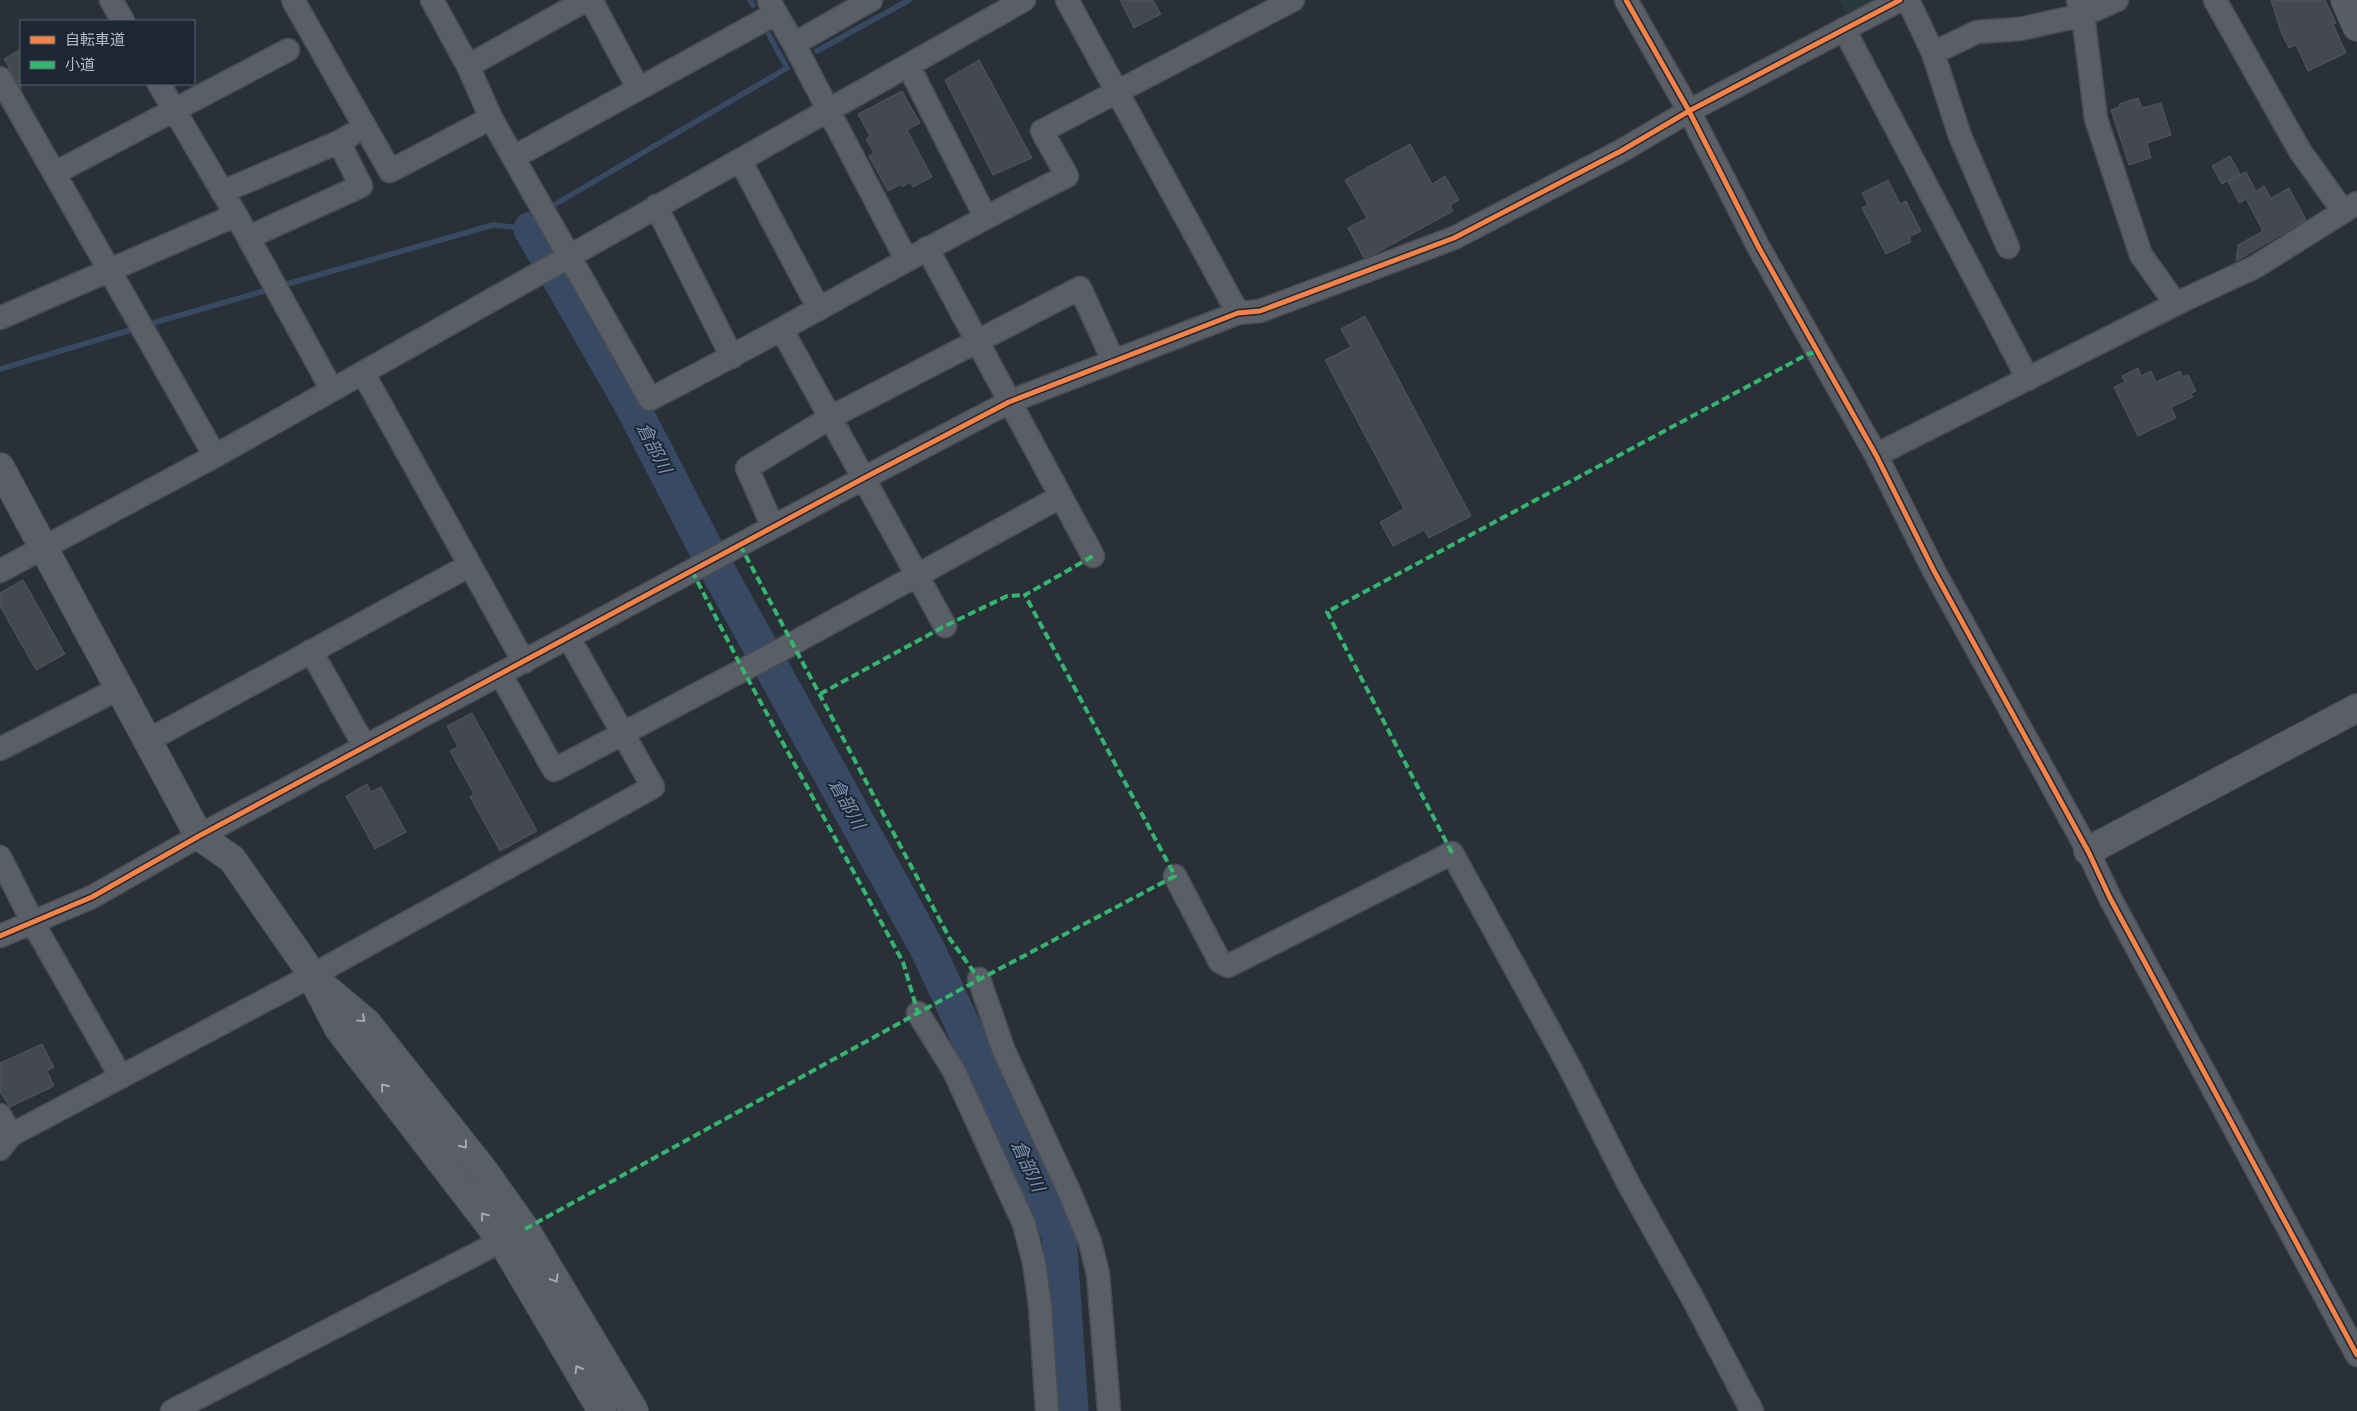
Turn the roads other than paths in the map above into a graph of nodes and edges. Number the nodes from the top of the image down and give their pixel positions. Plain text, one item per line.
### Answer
1 (111, 0) edge
2 (293, 0) edge
3 (432, 0) edge
4 (586, 0) edge
5 (591, 0) edge
6 (871, 0) edge
7 (1024, 0) edge
8 (1067, 0) edge
9 (1294, 0) edge
10 (1626, 0) edge
11 (1900, 0) edge
12 (1908, 0) edge
13 (2117, 0) edge
14 (2216, 0) edge
15 (2345, 0) edge
16 (772, 7) edge
17 (2081, 7) edge
18 (122, 20) edge
19 (2357, 27) edge
20 (1844, 29) junction
21 (794, 44) junction
22 (288, 50) dead end
23 (1934, 53) junction
24 (468, 66) junction
25 (909, 67) junction
26 (0, 78) edge
27 (160, 85) edge
28 (638, 88) junction
29 (1117, 94) junction
30 (827, 110) junction
31 (175, 111) junction
32 (1689, 111) junction
33 (491, 118) junction
34 (365, 126) junction
35 (339, 142) junction
36 (514, 158) junction
37 (740, 160) junction
38 (55, 173) junction
39 (222, 192) junction
40 (656, 206) junction
41 (2352, 208) edge
42 (236, 215) junction
43 (985, 216) junction
44 (248, 237) junction
45 (2008, 247) dead end
46 (927, 248) junction
47 (567, 257) junction
48 (906, 259) junction
49 (111, 269) junction
50 (2176, 304) junction
51 (819, 309) junction
52 (1238, 313) junction
53 (0, 318) edge
54 (782, 330) junction
55 (977, 342) junction
56 (732, 357) junction
57 (1113, 360) junction
58 (363, 373) junction
59 (2028, 379) junction
60 (332, 390) junction
61 (1009, 402) junction
62 (830, 417) junction
63 (1876, 455) junction
64 (215, 456) junction
65 (0, 467) edge
66 (864, 478) junction
67 (1060, 497) junction
68 (773, 527) junction
69 (42, 547) junction
70 (1093, 556) dead end
71 (470, 565) junction
72 (0, 571) edge
73 (917, 576) junction
74 (946, 626) dead end
75 (569, 638) junction
76 (311, 651) junction
77 (524, 662) junction
78 (501, 674) junction
79 (118, 689) junction
80 (2357, 708) edge
81 (624, 733) junction
82 (147, 741) junction
83 (366, 747) junction
84 (0, 748) edge
85 (199, 836) junction
86 (2088, 851) junction
87 (0, 857) edge
88 (1175, 876) dead end
89 (33, 922) junction
90 (0, 936) edge
91 (311, 976) junction
92 (979, 979) dead end
93 (918, 1013) dead end
94 (121, 1077) junction
95 (0, 1115) edge
96 (6, 1142) edge
97 (514, 1235) junction
98 (2357, 1355) edge
99 (172, 1411) edge
100 (602, 1411) edge
101 (634, 1411) edge
102 (1048, 1411) edge
103 (1109, 1411) edge
104 (1752, 1411) edge

1 - 18 street
2 - 34 street
3 - 24 street
4 - 24 street
5 - 28 street
6 - 21 street
7 - 25 street
8 - 29 street
9 - 29 street
10 - 32 street
11 - 20 street
12 - 23 street
13 - 17 street
14 - 41 street
15 - 19 main road
16 - 21 street
16 - 28 street
17 - 23 street
17 - 50 street
20 - 32 street
20 - 59 street
21 - 30 street
22 - 31 street
23 - 45 street
24 - 33 street
25 - 30 street
25 - 43 street
26 - 38 street
27 - 31 street
28 - 36 street
29 - 43 street
29 - 52 street
30 - 37 street
30 - 48 street
31 - 38 street
31 - 39 street
32 - 52 street
32 - 63 street
33 - 34 street
33 - 36 street
34 - 35 street
35 - 39 street
35 - 44 street
36 - 47 street
37 - 40 street
37 - 51 street
38 - 49 street
39 - 42 street
40 - 47 street
40 - 56 street
41 - 50 street
42 - 44 street
42 - 49 street
43 - 46 street
44 - 60 street
46 - 48 street
46 - 55 street
47 - 56 street
47 - 58 street
48 - 51 street
49 - 53 street
49 - 64 street
50 - 59 street
51 - 54 street
52 - 57 street
54 - 56 street
54 - 62 street
55 - 57 street
55 - 61 street
55 - 62 street
57 - 61 street
58 - 60 street
58 - 71 street
59 - 63 street
60 - 64 street
61 - 66 street
61 - 67 street
62 - 66 street
62 - 68 street
63 - 86 street
64 - 69 street
65 - 69 street
66 - 68 street
66 - 73 street
67 - 70 street
67 - 73 street
68 - 75 street
69 - 72 street
69 - 79 street
71 - 76 street
71 - 77 street
73 - 74 street
73 - 81 street
75 - 77 street
75 - 81 street
76 - 82 street
76 - 83 street
77 - 78 street
78 - 81 street
78 - 83 street
79 - 82 street
79 - 84 street
80 - 86 street
81 - 91 street
82 - 85 street
83 - 85 street
85 - 89 street
85 - 91 street
86 - 98 street
87 - 89 street
88 - 104 street
89 - 90 street
89 - 94 street
91 - 94 street
91 - 97 street
92 - 103 street
93 - 102 street
94 - 96 street
95 - 96 street
97 - 99 street
100 -> 97 street
97 -> 101 street

